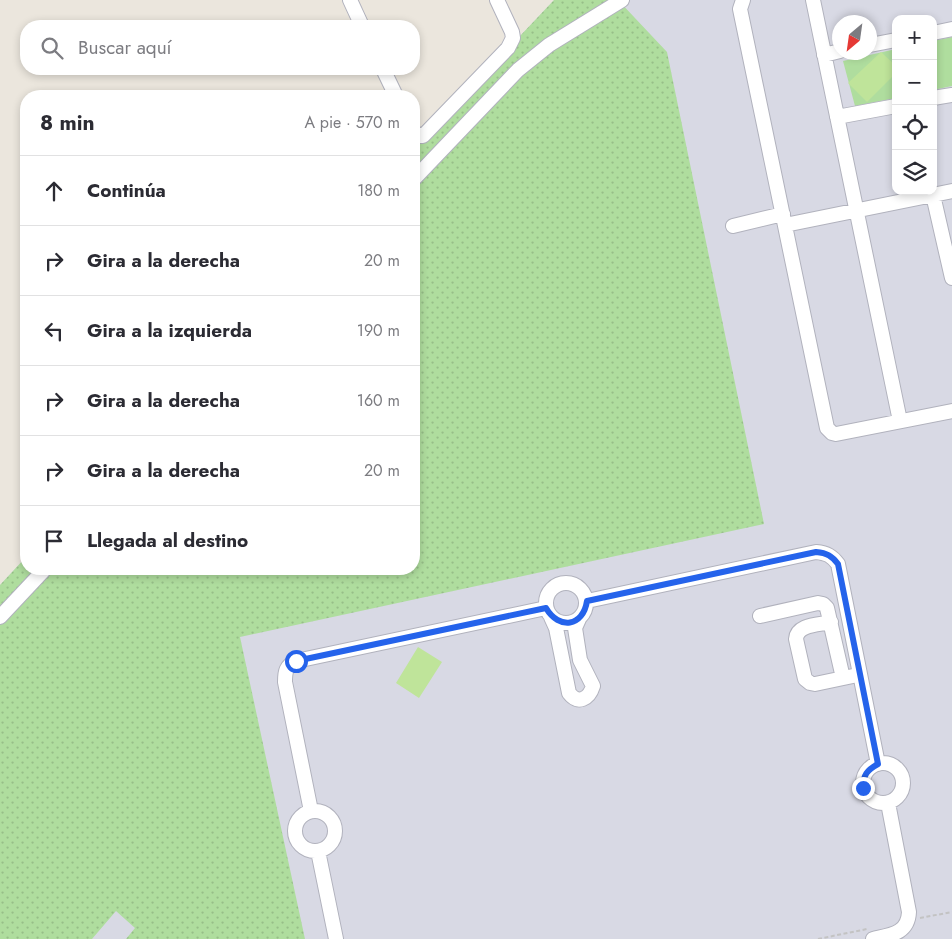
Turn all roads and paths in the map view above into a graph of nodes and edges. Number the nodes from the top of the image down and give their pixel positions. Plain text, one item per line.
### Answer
1 (350, 0) edge
2 (497, 0) edge
3 (622, 0) edge
4 (743, 0) edge
5 (812, 0) edge
6 (359, 20) edge
7 (952, 29) edge
8 (937, 32) edge
9 (892, 41) edge
10 (877, 44) edge
11 (832, 53) edge
12 (824, 54) junction
13 (386, 75) edge
14 (393, 90) edge
15 (952, 95) edge
16 (937, 97) edge
17 (892, 107) edge
18 (837, 117) junction
19 (420, 136) edge
20 (420, 173) edge
21 (952, 191) edge
22 (937, 194) edge
23 (933, 195) joint
24 (857, 210) junction
25 (784, 220) junction
26 (733, 226) dead end
27 (952, 278) edge
28 (952, 411) edge
29 (900, 421) junction
30 (39, 575) edge
31 (587, 601) junction
32 (549, 612) junction
33 (760, 616) dead end
34 (0, 617) edge
35 (579, 619) junction
36 (831, 622) junction
37 (861, 675) junction
38 (843, 678) junction
39 (878, 764) junction
40 (888, 803) junction
41 (311, 811) junction
42 (318, 851) junction
43 (336, 939) edge
44 (873, 939) edge

1 - 6 street
2 - 19 street
3 - 20 street
4 - 25 street
5 - 12 street
7 - 8 street
9 - 10 street
11 - 12 street
12 - 18 street
13 - 14 street
15 - 16 street
17 - 18 street
18 - 24 street
21 - 22 street
23 - 24 street
23 - 27 street
24 - 25 street
24 - 29 street
25 - 26 street
25 - 29 street
28 - 29 street
30 - 34 street
31 - 32 street
31 - 35 street
31 - 37 street
32 - 35 street
32 - 35 street
32 - 41 street
33 - 36 street
36 - 38 street
36 - 38 street
37 - 38 street
37 - 39 street
39 - 40 street
39 - 40 street
40 - 44 street
41 - 42 street
41 - 42 street
42 - 43 street

